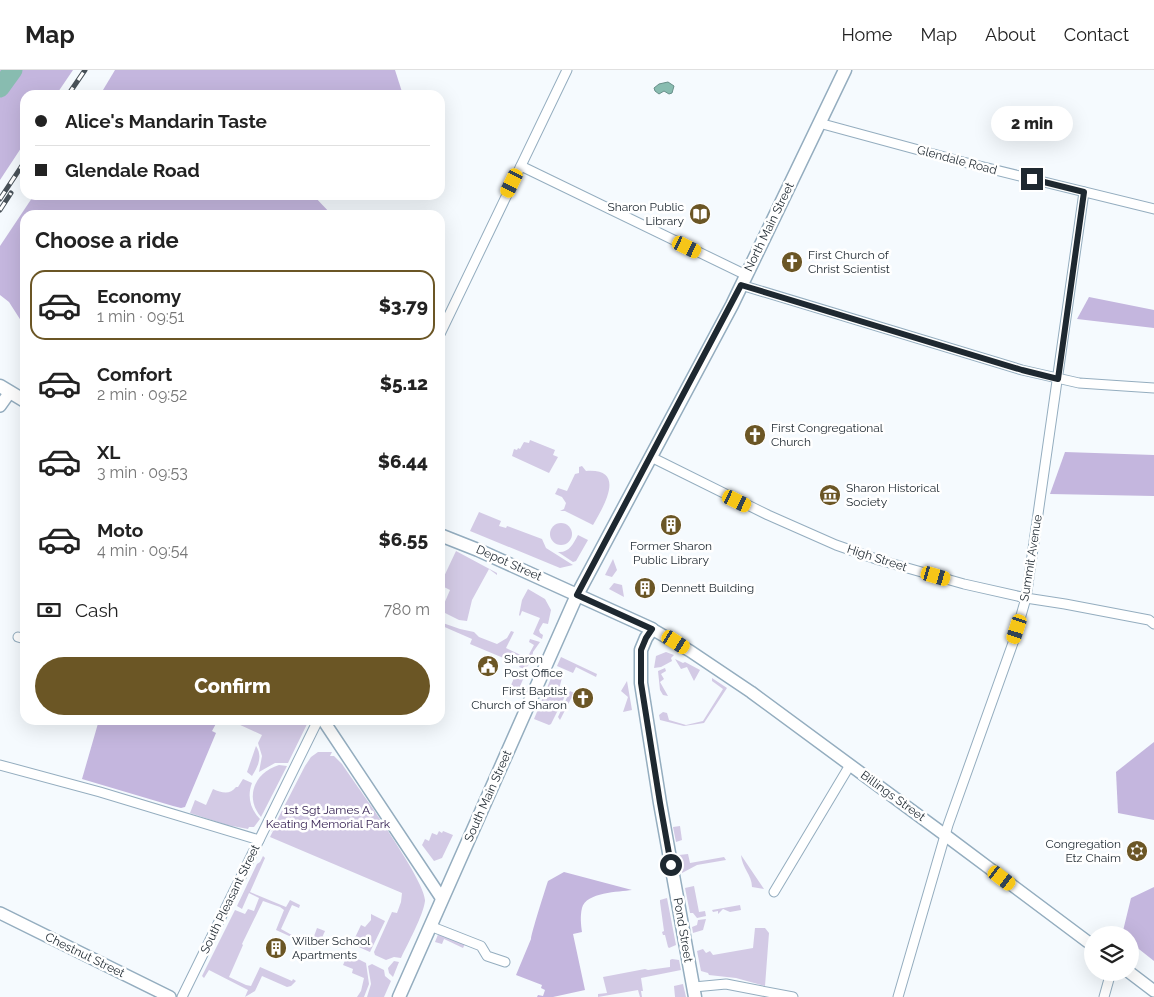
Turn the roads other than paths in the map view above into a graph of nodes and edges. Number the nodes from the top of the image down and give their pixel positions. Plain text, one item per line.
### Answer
1 (566, 70) edge
2 (845, 70) edge
3 (819, 123) junction
4 (520, 166) junction
5 (1084, 192) junction
6 (1154, 209) edge
7 (744, 280) junction
8 (445, 324) edge
9 (1058, 379) junction
10 (1154, 388) edge
11 (5, 389) edge
12 (20, 398) edge
13 (0, 406) edge
14 (651, 457) junction
15 (445, 537) edge
16 (577, 595) junction
17 (1026, 598) junction
18 (1152, 620) edge
19 (652, 629) junction
20 (316, 725) edge
21 (326, 725) edge
22 (0, 765) edge
23 (850, 765) junction
24 (945, 835) junction
25 (259, 840) junction
26 (774, 892) dead end
27 (442, 899) junction
28 (0, 913) edge
29 (430, 926) junction
30 (1084, 940) edge
31 (504, 962) dead end
32 (1139, 980) edge
33 (1108, 981) edge
34 (1154, 991) edge
35 (694, 992) edge
36 (170, 997) edge
37 (182, 997) edge
38 (399, 997) edge
39 (794, 997) edge
40 (898, 997) edge
41 (1104, 997) edge

1 - 4 street
2 - 3 main road, North Main Street
3 - 5 street, Glendale Road
3 - 7 main road, North Main Street
4 - 7 street
4 - 8 street
5 - 6 street, Glendale Road
5 - 9 street, Summit Avenue
7 - 9 street
7 - 14 main road, North Main Street
9 - 10 street
9 - 17 street, Summit Avenue
11 - 12 main road
11 - 13 street
14 - 16 main road, North Main Street
14 - 17 street, High Street
15 - 16 main road, Depot Street
16 - 19 main road, Depot Street
16 - 27 main road, South Main Street
17 - 18 street, High Street
17 - 24 street, Summit Avenue
19 - 23 street, Billings Street
19 - 35 main road, Pond Street
20 - 25 street, South Pleasant Street
21 - 27 street
22 - 25 street
23 - 24 street, Billings Street
23 - 26 street
24 - 30 street, Billings Street
24 - 40 street, Summit Avenue
25 - 37 street, South Pleasant Street
27 - 29 main road, South Main Street
28 - 36 street, Chestnut Street
29 - 31 street
29 - 38 main road, South Main Street
32 - 34 street
33 - 41 street
35 - 39 street

